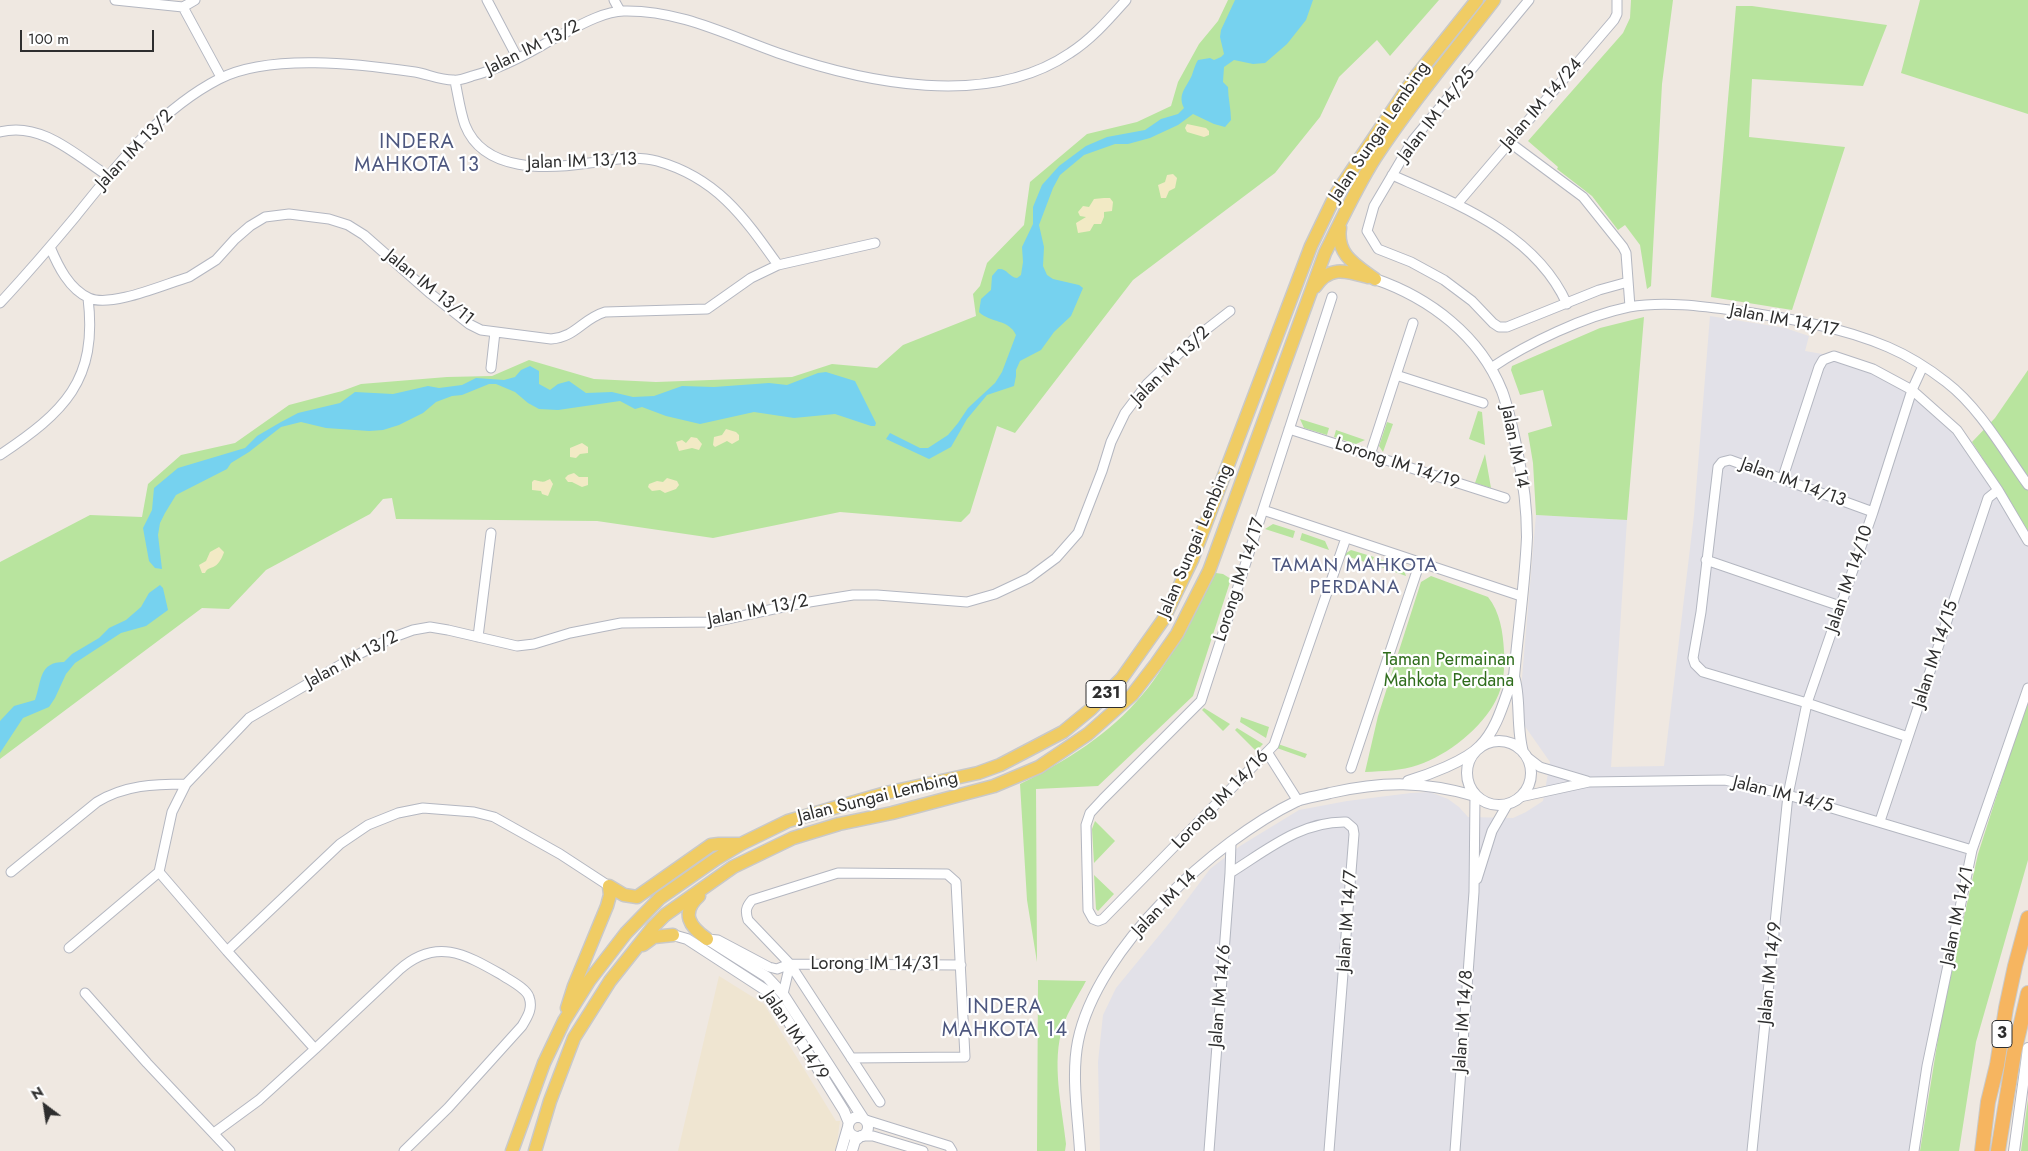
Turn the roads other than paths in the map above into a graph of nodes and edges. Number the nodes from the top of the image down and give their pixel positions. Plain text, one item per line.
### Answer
1 (115, 0) edge
2 (195, 0) edge
3 (487, 0) edge
4 (614, 0) edge
5 (1126, 0) edge
6 (1477, 0) edge
7 (1494, 0) edge
8 (1529, 0) edge
9 (1617, 0) edge
10 (183, 8) junction
11 (620, 11) junction
12 (518, 58) junction
13 (221, 77) junction
14 (455, 81) junction
15 (0, 132) edge
16 (1509, 142) junction
17 (1392, 175) junction
18 (108, 176) junction
19 (1457, 204) junction
20 (1342, 219) junction
21 (875, 243) dead end
22 (50, 247) junction
23 (778, 265) junction
24 (1375, 279) junction
25 (1628, 282) junction
26 (1311, 292) junction
27 (1332, 296) dead end
28 (88, 298) junction
29 (0, 303) edge
30 (1566, 304) junction
31 (1630, 307) junction
32 (1230, 311) dead end
33 (1413, 323) dead end
34 (496, 332) junction
35 (1923, 366) junction
36 (492, 368) dead end
37 (1491, 368) junction
38 (1396, 375) junction
39 (1912, 390) junction
40 (1483, 403) dead end
41 (1289, 428) junction
42 (1370, 455) junction
43 (0, 456) edge
44 (1782, 480) junction
45 (2028, 485) edge
46 (1998, 490) junction
47 (1505, 498) dead end
48 (1263, 510) junction
49 (1873, 512) junction
50 (491, 533) dead end
51 (1346, 538) junction
52 (2028, 541) edge
53 (1706, 560) junction
54 (1420, 562) junction
55 (1521, 596) junction
56 (1840, 606) junction
57 (478, 636) junction
58 (1514, 677) junction
59 (2028, 688) edge
60 (1807, 703) junction
61 (1908, 736) junction
62 (1480, 747) junction
63 (1267, 752) junction
64 (1525, 754) junction
65 (1351, 768) dead end
66 (1589, 782) junction
67 (1402, 783) junction
68 (186, 784) junction
69 (1788, 795) junction
70 (1475, 796) junction
71 (1520, 797) junction
72 (1298, 801) junction
73 (1507, 804) junction
74 (1880, 821) junction
75 (1231, 842) junction
76 (741, 844) junction
77 (1972, 850) junction
78 (733, 867) junction
79 (11, 872) dead end
80 (159, 872) junction
81 (1230, 873) junction
82 (609, 886) junction
83 (1474, 892) junction
84 (2028, 918) edge
85 (1095, 921) joint
86 (673, 935) joint
87 (707, 939) junction
88 (69, 948) dead end
89 (227, 951) junction
90 (632, 953) junction
91 (790, 964) junction
92 (961, 965) junction
93 (84, 993) dead end
94 (2028, 993) edge
95 (783, 994) junction
96 (564, 1021) junction
97 (2028, 1048) edge
98 (315, 1049) junction
99 (851, 1058) junction
100 (880, 1102) dead end
101 (864, 1119) junction
102 (848, 1125) junction
103 (214, 1134) junction
104 (861, 1136) junction
105 (230, 1151) edge
106 (404, 1151) edge
107 (512, 1151) edge
108 (534, 1151) edge
109 (841, 1151) edge
110 (852, 1151) edge
111 (923, 1151) edge
112 (952, 1151) edge
113 (1080, 1151) edge
114 (1208, 1151) edge
115 (1328, 1151) edge
116 (1454, 1151) edge
117 (1752, 1151) edge
118 (1914, 1151) edge
119 (1982, 1151) edge
120 (1998, 1151) edge
121 (2014, 1151) edge

1 - 10 street
2 - 10 street
3 - 12 street
4 - 11 street
5 - 11 street, Jalan IM 13/2
6 - 76 main road, Jalan Sungai Lembing / 231
7 - 20 main road, Jalan Sungai Lembing / 231
8 - 17 street, Jalan IM 14/25
9 - 16 street, Jalan IM 14/24
10 - 13 street
11 - 12 street, Jalan IM 13/2
12 - 14 street, Jalan IM 13/2
13 - 14 street, Jalan IM 13/2
13 - 18 street, Jalan IM 13/2
14 - 23 street, Jalan IM 13/13
15 - 18 street
16 - 19 street, Jalan IM 14/24
16 - 25 street
17 - 19 street
17 - 30 street, Jalan IM 14/25
18 - 22 street, Jalan IM 13/2
19 - 30 street
20 - 24 main road
20 - 26 main road, Jalan Sungai Lembing / 231
21 - 23 street, Jalan IM 13/11
22 - 28 street
22 - 29 street, Jalan IM 13/2
23 - 34 street, Jalan IM 13/11
24 - 26 main road
24 - 37 street, Jalan IM 14
25 - 30 street
25 - 31 street
26 - 78 main road, Jalan Sungai Lembing / 231
27 - 41 street, Lorong IM 14/17
28 - 34 street, Jalan IM 13/11
28 - 43 street
31 - 35 street, Jalan IM 14/17
31 - 37 street, Jalan IM 14/17
32 - 57 street, Jalan IM 13/2
33 - 38 street
34 - 36 street
35 - 39 street, Jalan IM 14/10
35 - 45 street, Jalan IM 14/17
37 - 55 street, Jalan IM 14
38 - 40 street
38 - 42 street
39 - 44 street
39 - 46 street
39 - 49 street, Jalan IM 14/10
41 - 42 street, Lorong IM 14/19
41 - 48 street, Lorong IM 14/17
42 - 47 street, Lorong IM 14/19
44 - 49 street, Jalan IM 14/13
44 - 53 street, Jalan IM 14/13
46 - 52 street
46 - 61 street, Jalan IM 14/15
48 - 51 street
48 - 85 street, Lorong IM 14/17
49 - 56 street, Jalan IM 14/10
50 - 57 street
51 - 54 street
51 - 63 street, Lorong IM 14/16
53 - 56 street
53 - 60 street
54 - 55 street
54 - 65 street
55 - 58 street, Jalan IM 14
56 - 60 street, Jalan IM 14/10
57 - 68 street, Jalan IM 13/2
58 - 62 street
58 - 64 street
59 - 77 street, Jalan IM 14/1
60 - 61 street
60 - 69 street, Jalan IM 14/10
61 - 74 street, Jalan IM 14/15
62 - 64 street
62 - 67 street
62 - 70 street
63 - 72 street
63 - 85 street, Lorong IM 14/16
64 - 66 street
64 - 71 street
66 - 69 street, Jalan IM 14/5
66 - 71 street
67 - 70 street
67 - 72 street, Jalan IM 14
68 - 79 street
68 - 80 street, Jalan IM 13/2
69 - 74 street, Jalan IM 14/5
69 - 117 street, Jalan IM 14/9
70 - 73 street
70 - 83 street, Jalan IM 14/8
71 - 73 street
72 - 75 street, Jalan IM 14
73 - 83 street, Jalan IM 14/8
74 - 77 street, Jalan IM 14/5
75 - 81 street, Jalan IM 14/6
75 - 113 street, Jalan IM 14
76 - 82 main road
76 - 96 main road, Jalan Sungai Lembing / 231
77 - 118 street, Jalan IM 14/1
78 - 87 main road
78 - 90 main road, Jalan Sungai Lembing / 231
80 - 88 street
80 - 89 street
81 - 114 street, Jalan IM 14/6
81 - 115 street, Jalan IM 14/7
82 - 89 street
82 - 96 main road
83 - 116 street, Jalan IM 14/8
84 - 119 highway, 3
86 - 90 main road
86 - 102 street, Jalan IM 14/9
87 - 91 street, Lorong IM 14/31
87 - 95 street, Jalan IM 14/9
89 - 98 street
90 - 108 main road, Jalan Sungai Lembing / 231
91 - 92 street, Lorong IM 14/31
91 - 92 street
91 - 95 street
91 - 99 street
92 - 99 street
93 - 103 street
94 - 120 highway, 3
95 - 101 street, Jalan IM 14/9
96 - 107 main road, Jalan Sungai Lembing / 231
97 - 121 street
98 - 103 street
98 - 106 street
99 - 100 street
101 - 102 street
101 - 104 street
101 - 112 street
102 - 104 street
102 - 109 street
103 - 105 street
104 - 110 street
104 - 111 street

